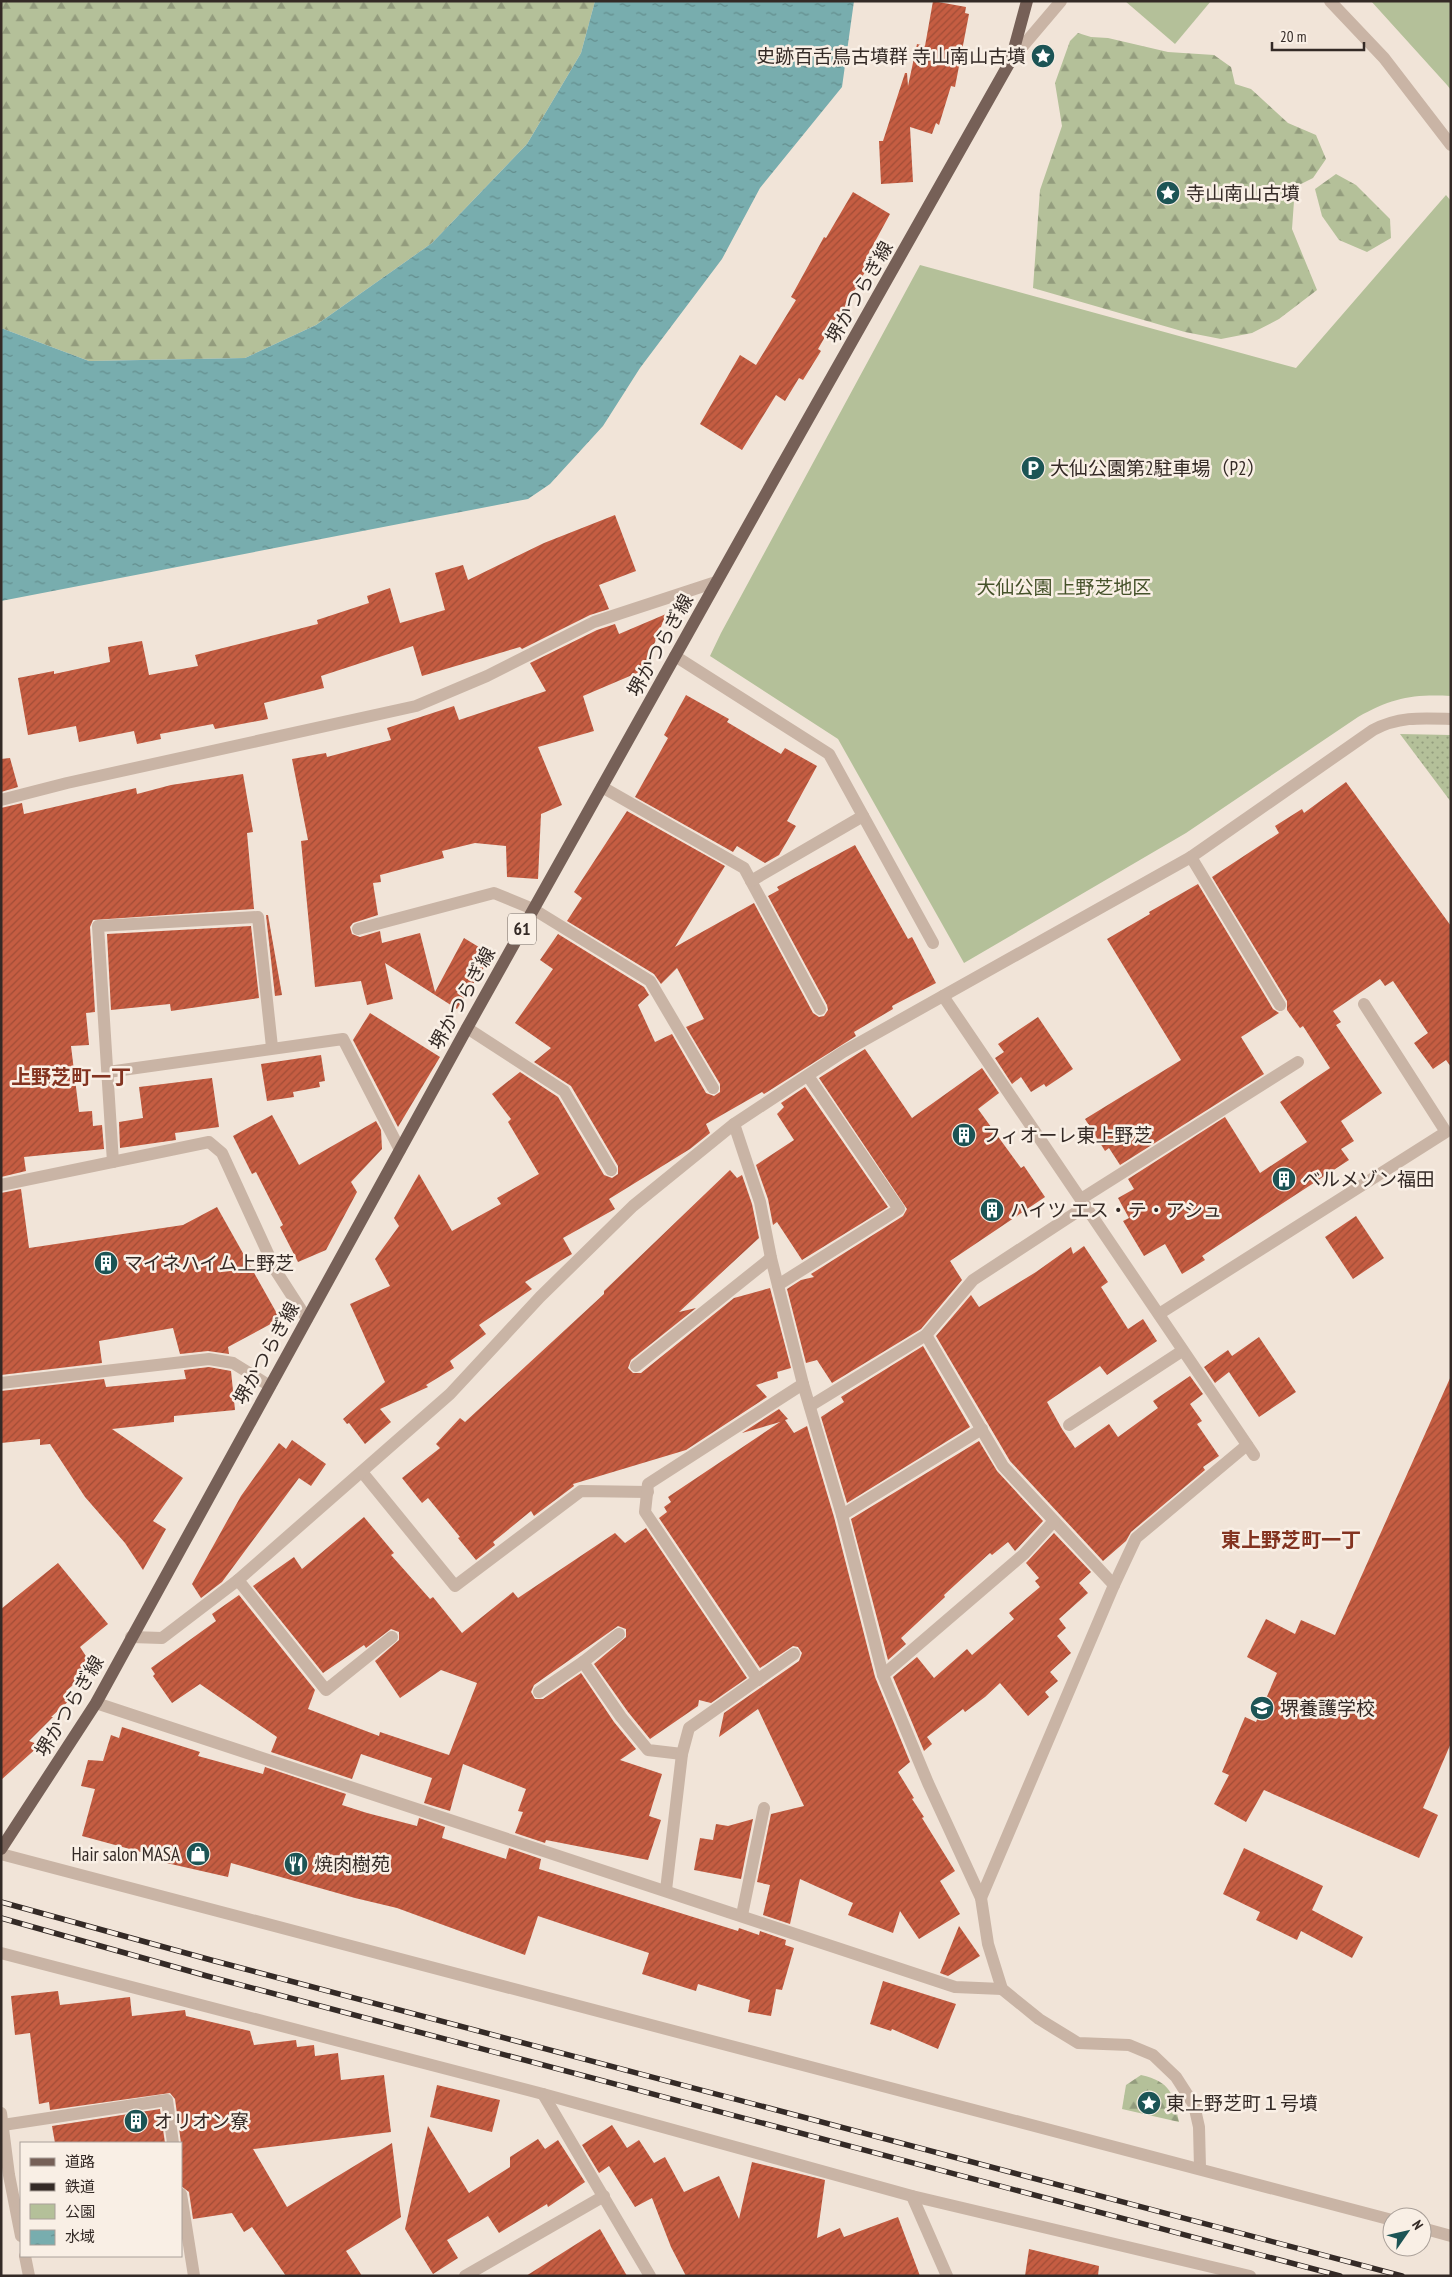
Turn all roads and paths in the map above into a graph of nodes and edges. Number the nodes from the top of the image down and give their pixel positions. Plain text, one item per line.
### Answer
1 (1027, 1) edge
2 (1062, 1) edge
3 (1330, 1) edge
4 (1011, 60) junction
5 (1451, 145) edge
6 (716, 582) junction
7 (675, 656) junction
8 (1451, 719) edge
9 (602, 787) junction
10 (1, 800) edge
11 (863, 816) junction
12 (1191, 857) junction
13 (751, 881) junction
14 (533, 909) junction
15 (358, 930) dead end
16 (933, 943) dead end
17 (943, 996) junction
18 (1280, 1004) dead end
19 (1364, 1004) dead end
20 (820, 1009) dead end
21 (467, 1028) junction
22 (272, 1047) junction
23 (1298, 1062) dead end
24 (108, 1072) junction
25 (808, 1076) junction
26 (713, 1088) dead end
27 (734, 1124) junction
28 (400, 1150) junction
29 (113, 1162) junction
30 (611, 1170) dead end
31 (1, 1185) edge
32 (1083, 1203) junction
33 (771, 1258) junction
34 (778, 1286) junction
35 (1159, 1314) junction
36 (307, 1319) junction
37 (926, 1335) junction
38 (1182, 1351) junction
39 (636, 1366) dead end
40 (1, 1383) edge
41 (803, 1384) junction
42 (270, 1386) junction
43 (810, 1406) junction
44 (1069, 1426) dead end
45 (982, 1429) junction
46 (362, 1472) junction
47 (648, 1492) junction
48 (842, 1515) junction
49 (1054, 1521) junction
50 (238, 1580) junction
51 (1114, 1584) junction
52 (619, 1634) dead end
53 (131, 1637) junction
54 (392, 1637) dead end
55 (794, 1654) dead end
56 (583, 1662) junction
57 (883, 1675) junction
58 (758, 1680) junction
59 (539, 1692) dead end
60 (96, 1704) junction
61 (682, 1754) junction
62 (764, 1808) dead end
63 (1, 1849) edge
64 (1, 1854) edge
65 (666, 1890) junction
66 (981, 1898) junction
67 (742, 1915) junction
68 (1, 1954) edge
69 (1002, 1988) junction
70 (542, 2094) junction
71 (2, 2119) edge
72 (173, 2142) edge
73 (1200, 2168) junction
74 (604, 2196) junction
75 (912, 2196) junction
76 (182, 2200) edge
77 (1382, 2217) edge
78 (20, 2231) edge
79 (1432, 2231) edge
80 (1451, 2236) edge
81 (25, 2257) edge
82 (29, 2276) edge
83 (194, 2276) edge
84 (465, 2276) edge
85 (650, 2276) edge
86 (947, 2276) edge
87 (1250, 2276) edge

1 - 4 main road, 堺かつらぎ線 / 61
2 - 4 street
3 - 5 street
4 - 6 main road, 堺かつらぎ線 / 61
6 - 7 main road, 堺かつらぎ線 / 61
6 - 10 street
7 - 9 main road, 堺かつらぎ線 / 61
7 - 11 street
8 - 12 street
9 - 13 street
9 - 14 main road, 堺かつらぎ線 / 61
11 - 13 street
11 - 16 street
12 - 17 street
12 - 18 street
13 - 20 street
14 - 15 street
14 - 21 main road, 堺かつらぎ線 / 61
14 - 26 street
17 - 25 street
17 - 32 street
19 - 35 street
21 - 28 main road, 堺かつらぎ線 / 61
21 - 30 street
22 - 24 street
22 - 24 street
22 - 28 street
23 - 32 street
24 - 29 street
25 - 27 street
25 - 34 street
27 - 33 street
27 - 46 street
28 - 36 main road, 堺かつらぎ線 / 61
29 - 31 street
29 - 36 street
32 - 35 street
32 - 37 street
33 - 34 street
33 - 39 street
34 - 41 street
35 - 38 street
36 - 42 main road, 堺かつらぎ線 / 61
37 - 43 street
37 - 45 street
38 - 44 street
38 - 51 street
40 - 42 street
41 - 43 street
41 - 47 street
42 - 53 main road, 堺かつらぎ線 / 61
43 - 48 street
45 - 48 street
45 - 49 street
46 - 47 street
46 - 50 street
47 - 58 street
48 - 57 street
49 - 51 street
49 - 57 street
50 - 53 street
50 - 54 street
51 - 66 street
52 - 56 street
53 - 60 main road, 堺かつらぎ線 / 61
55 - 58 street
56 - 59 street
56 - 61 street
57 - 66 street
58 - 61 street
60 - 63 main road, 堺かつらぎ線 / 61
60 - 65 street
61 - 65 street
62 - 67 street
64 - 73 street
65 - 67 street
66 - 69 street
67 - 69 street
68 - 70 street
69 - 73 street
70 - 74 street
70 - 75 street
71 - 72 street
71 - 78 street
73 - 77 street
74 - 84 street
74 - 85 street
75 - 86 street
75 - 87 street
76 - 83 street
79 - 80 street
81 - 82 street

